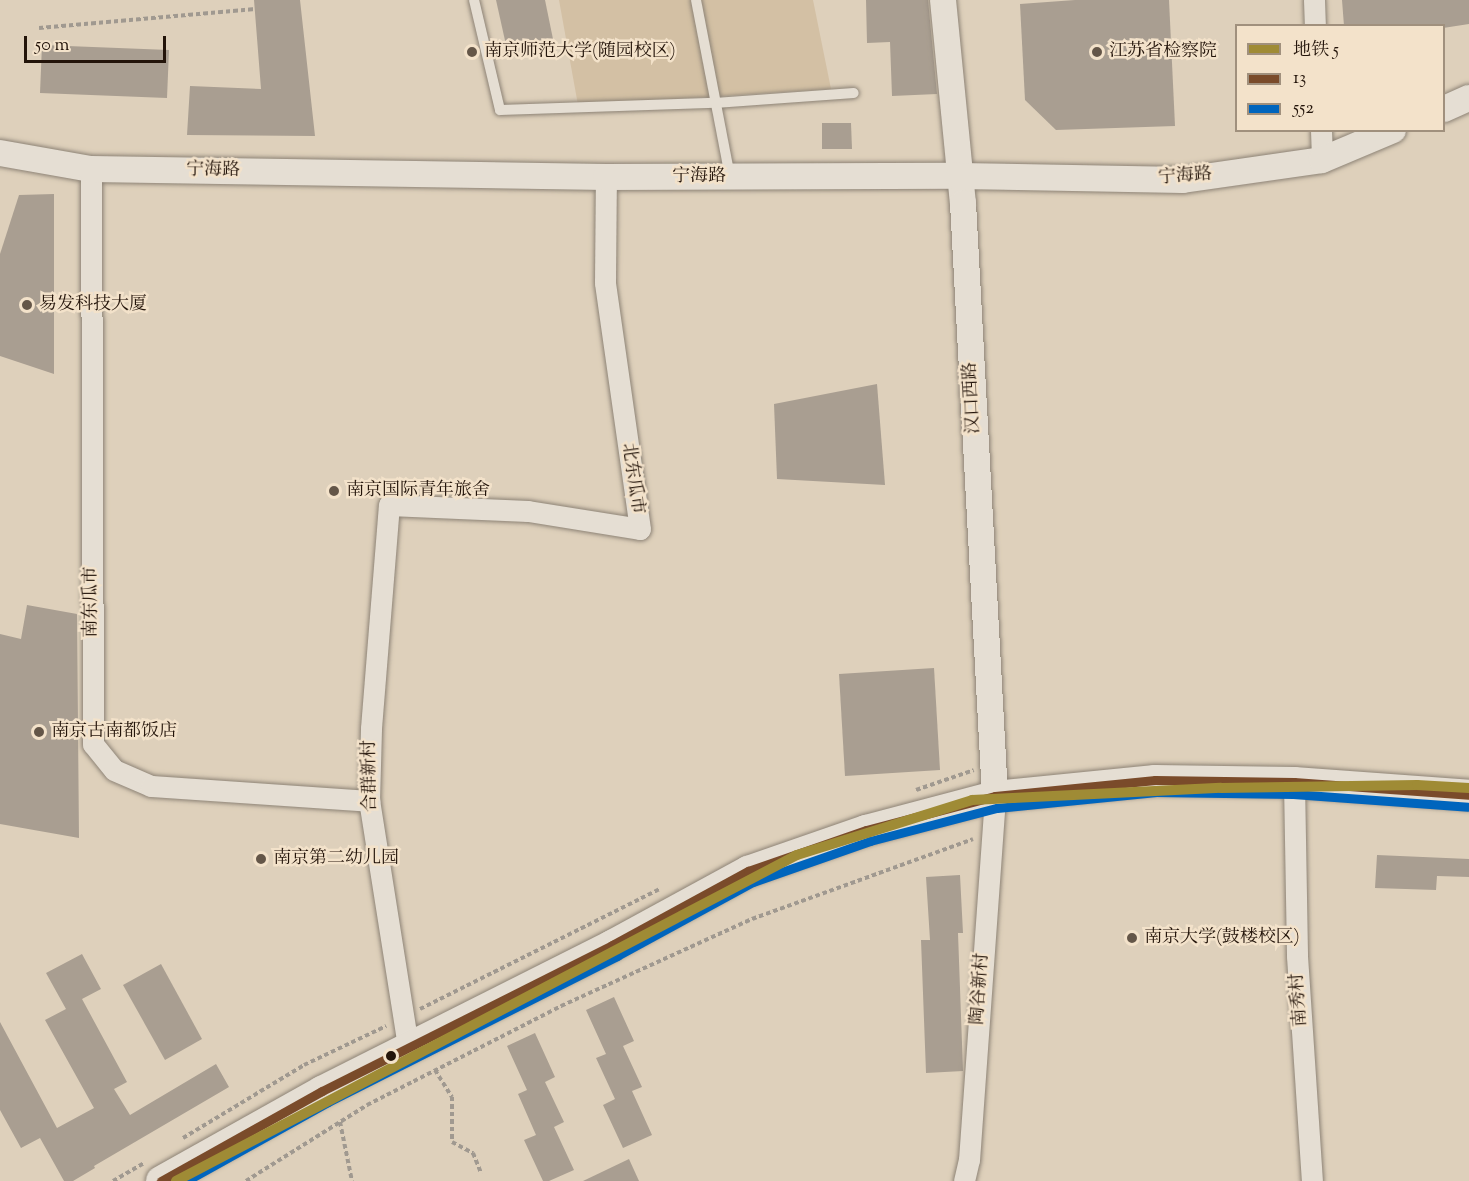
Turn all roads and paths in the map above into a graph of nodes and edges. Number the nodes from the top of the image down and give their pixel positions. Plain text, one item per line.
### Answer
1 (474, 0) edge
2 (696, 0) edge
3 (943, 0) edge
4 (1314, 0) edge
5 (255, 9) dead end
6 (1315, 24) edge
7 (39, 28) dead end
8 (854, 93) dead end
9 (1469, 98) edge
10 (715, 104) junction
11 (1445, 108) edge
12 (1321, 132) edge
13 (1388, 132) edge
14 (0, 153) edge
15 (1322, 160) junction
16 (91, 169) junction
17 (959, 176) junction
18 (606, 177) junction
19 (730, 177) junction
20 (389, 505) joint
21 (1294, 782) junction
22 (1469, 795) edge
23 (995, 796) junction
24 (369, 801) junction
25 (991, 833) junction
26 (408, 1046) junction
27 (435, 1070) junction
28 (340, 1122) junction
29 (481, 1173) dead end
30 (161, 1181) edge
31 (246, 1181) edge
32 (352, 1181) edge
33 (964, 1181) edge
34 (1312, 1181) edge

1 - 10 lane
2 - 10 lane
3 - 17 street, 汉口西路
4 - 6 street
5 - 7 path
8 - 10 lane
9 - 11 street
10 - 19 lane
12 - 15 street
13 - 15 street, 宁海路
14 - 16 street, 宁海路
15 - 17 street, 宁海路
16 - 18 street, 宁海路
16 - 24 street, 南东瓜市
17 - 19 street, 宁海路
17 - 23 street, 汉口西路
18 - 19 street, 宁海路
18 - 20 street, 北东瓜市
20 - 24 street, 合群新村
21 - 22 main road
21 - 23 main road
21 - 34 street, 南秀村
23 - 25 street, 陶谷新村
23 - 26 main road
24 - 26 street, 合群新村
25 - 27 path
25 - 33 street, 陶谷新村
26 - 30 main road
27 - 28 path
27 - 29 path
28 - 31 path
28 - 32 path

